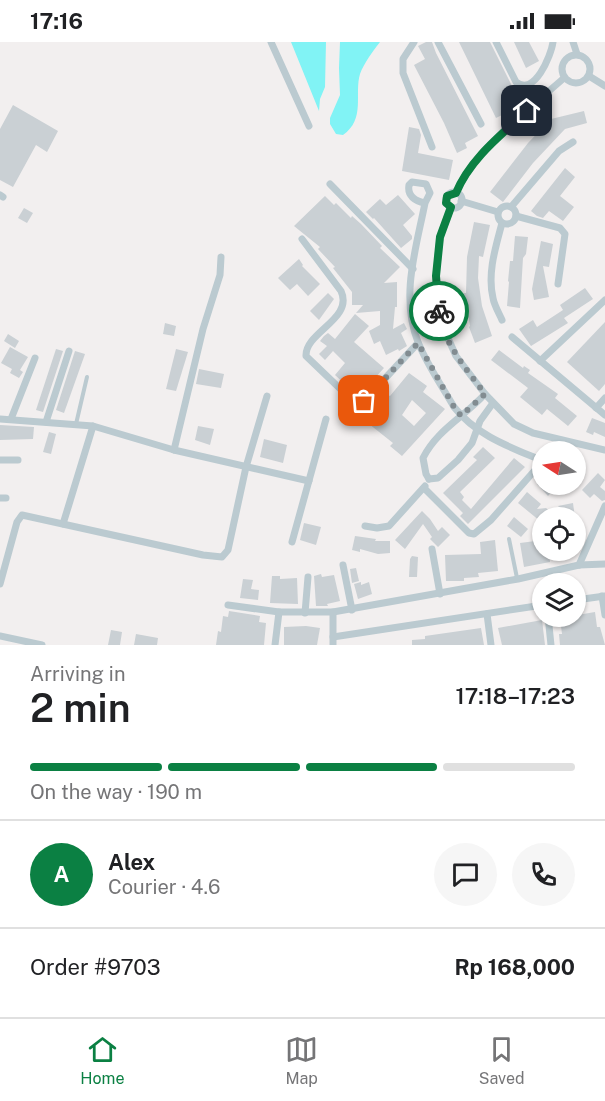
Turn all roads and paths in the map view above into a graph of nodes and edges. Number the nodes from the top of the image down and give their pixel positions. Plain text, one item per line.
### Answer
1 (271, 42) edge
2 (414, 42) edge
3 (438, 42) edge
4 (496, 42) edge
5 (553, 42) edge
6 (573, 42) edge
7 (577, 54) junction
8 (589, 76) junction
9 (564, 78) junction
10 (605, 86) edge
11 (481, 124) dead end
12 (309, 126) dead end
13 (573, 142) dead end
14 (432, 147) dead end
15 (330, 184) dead end
16 (456, 193) junction
17 (461, 201) junction
18 (425, 203) dead end
19 (451, 207) junction
20 (512, 207) junction
21 (498, 212) junction
22 (516, 216) junction
23 (502, 223) junction
24 (302, 239) dead end
25 (221, 257) dead end
26 (412, 269) junction
27 (558, 284) dead end
28 (605, 300) edge
29 (502, 320) dead end
30 (512, 337) dead end
31 (418, 343) junction
32 (69, 351) dead end
33 (35, 358) dead end
34 (540, 361) junction
35 (87, 377) dead end
36 (485, 394) junction
37 (267, 396) dead end
38 (605, 398) edge
39 (493, 403) junction
40 (596, 408) junction
41 (461, 416) junction
42 (605, 416) edge
43 (0, 418) edge
44 (326, 418) dead end
45 (11, 419) junction
46 (46, 422) junction
47 (76, 425) junction
48 (93, 426) junction
49 (476, 430) junction
50 (174, 450) junction
51 (605, 450) edge
52 (532, 456) edge
53 (0, 460) edge
54 (18, 460) dead end
55 (246, 467) junction
56 (532, 473) edge
57 (429, 479) junction
58 (309, 481) junction
59 (424, 488) junction
60 (605, 507) edge
61 (63, 524) junction
62 (365, 525) dead end
63 (509, 539) dead end
64 (292, 542) dead end
65 (432, 549) dead end
66 (605, 564) edge
67 (343, 565) dead end
68 (579, 565) junction
69 (2, 571) edge
70 (308, 577) dead end
71 (518, 579) junction
72 (0, 584) edge
73 (440, 594) junction
74 (604, 596) edge
75 (586, 599) edge
76 (228, 605) dead end
77 (532, 607) edge
78 (351, 610) junction
79 (279, 612) junction
80 (333, 612) junction
81 (305, 613) junction
82 (487, 614) junction
83 (605, 615) edge
84 (549, 627) edge
85 (0, 636) edge
86 (333, 637) junction
87 (42, 645) edge
88 (275, 645) edge
89 (333, 645) edge
90 (491, 645) edge
91 (551, 645) edge

1 - 12 street
2 - 14 street
3 - 11 street
4 - 5 street
6 - 7 street
7 - 8 street
7 - 9 street
8 - 9 street
8 - 10 street
9 - 16 street
13 - 20 street
15 - 26 street
16 - 17 street
16 - 19 street
17 - 19 street
17 - 21 street
18 - 26 street
19 - 36 street
20 - 21 street
20 - 22 street
21 - 23 street
22 - 23 street
22 - 27 street
23 - 29 street
24 - 31 street
25 - 50 street
26 - 31 street
28 - 34 street
30 - 34 street
31 - 41 street
32 - 46 street
33 - 45 street
34 - 40 street
35 - 47 lane
36 - 39 street
36 - 41 street
37 - 55 street
38 - 40 street
39 - 49 street
39 - 51 street
40 - 42 street
41 - 49 street
41 - 57 street
43 - 45 street
44 - 58 street
45 - 46 street
46 - 47 street
47 - 48 street
48 - 50 street
48 - 61 street
49 - 52 street
49 - 57 street
50 - 55 street
53 - 54 street
55 - 58 street
55 - 61 street
56 - 59 street
57 - 59 street
58 - 64 street
59 - 62 street
60 - 68 street
61 - 69 street
63 - 71 lane
65 - 73 street
66 - 68 street
67 - 78 street
68 - 71 street
69 - 72 street
70 - 81 street
71 - 73 street
73 - 78 street
74 - 75 street
74 - 83 street
76 - 79 street
77 - 82 street
78 - 80 street
79 - 81 street
79 - 88 street
80 - 81 street
80 - 86 street
82 - 86 street
82 - 90 street
84 - 91 street
85 - 87 street
86 - 89 street

